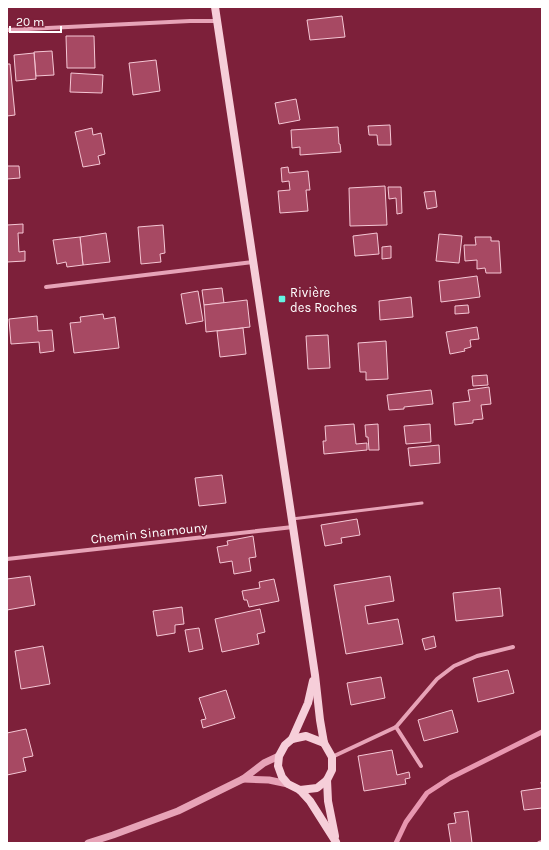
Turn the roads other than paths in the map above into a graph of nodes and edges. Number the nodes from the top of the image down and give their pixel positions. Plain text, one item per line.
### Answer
1 (215, 7) edge
2 (217, 21) junction
3 (7, 30) edge
4 (253, 262) junction
5 (46, 287) dead end
6 (422, 503) dead end
7 (293, 523) junction
8 (7, 559) edge
9 (513, 646) dead end
10 (314, 674) junction
11 (396, 727) junction
12 (292, 739) junction
13 (324, 743) junction
14 (279, 756) junction
15 (332, 757) junction
16 (421, 766) dead end
17 (243, 779) junction
18 (328, 780) junction
19 (288, 784) junction
20 (300, 790) junction
21 (336, 842) edge
22 (88, 843) edge

1 - 2 main road
2 - 3 street
2 - 4 main road
4 - 5 street
4 - 7 main road
6 - 7 lane
7 - 8 street, Chemin Sinamouny
7 - 10 main road
9 - 11 street
10 - 12 main road
10 - 13 main road
11 - 15 street
11 - 16 street
12 - 13 main road
12 - 14 main road
13 - 15 main road
14 - 17 street
14 - 19 main road
15 - 18 main road
17 - 19 street
17 - 22 street
18 - 20 main road
18 - 21 main road
19 - 20 main road
20 - 21 main road

